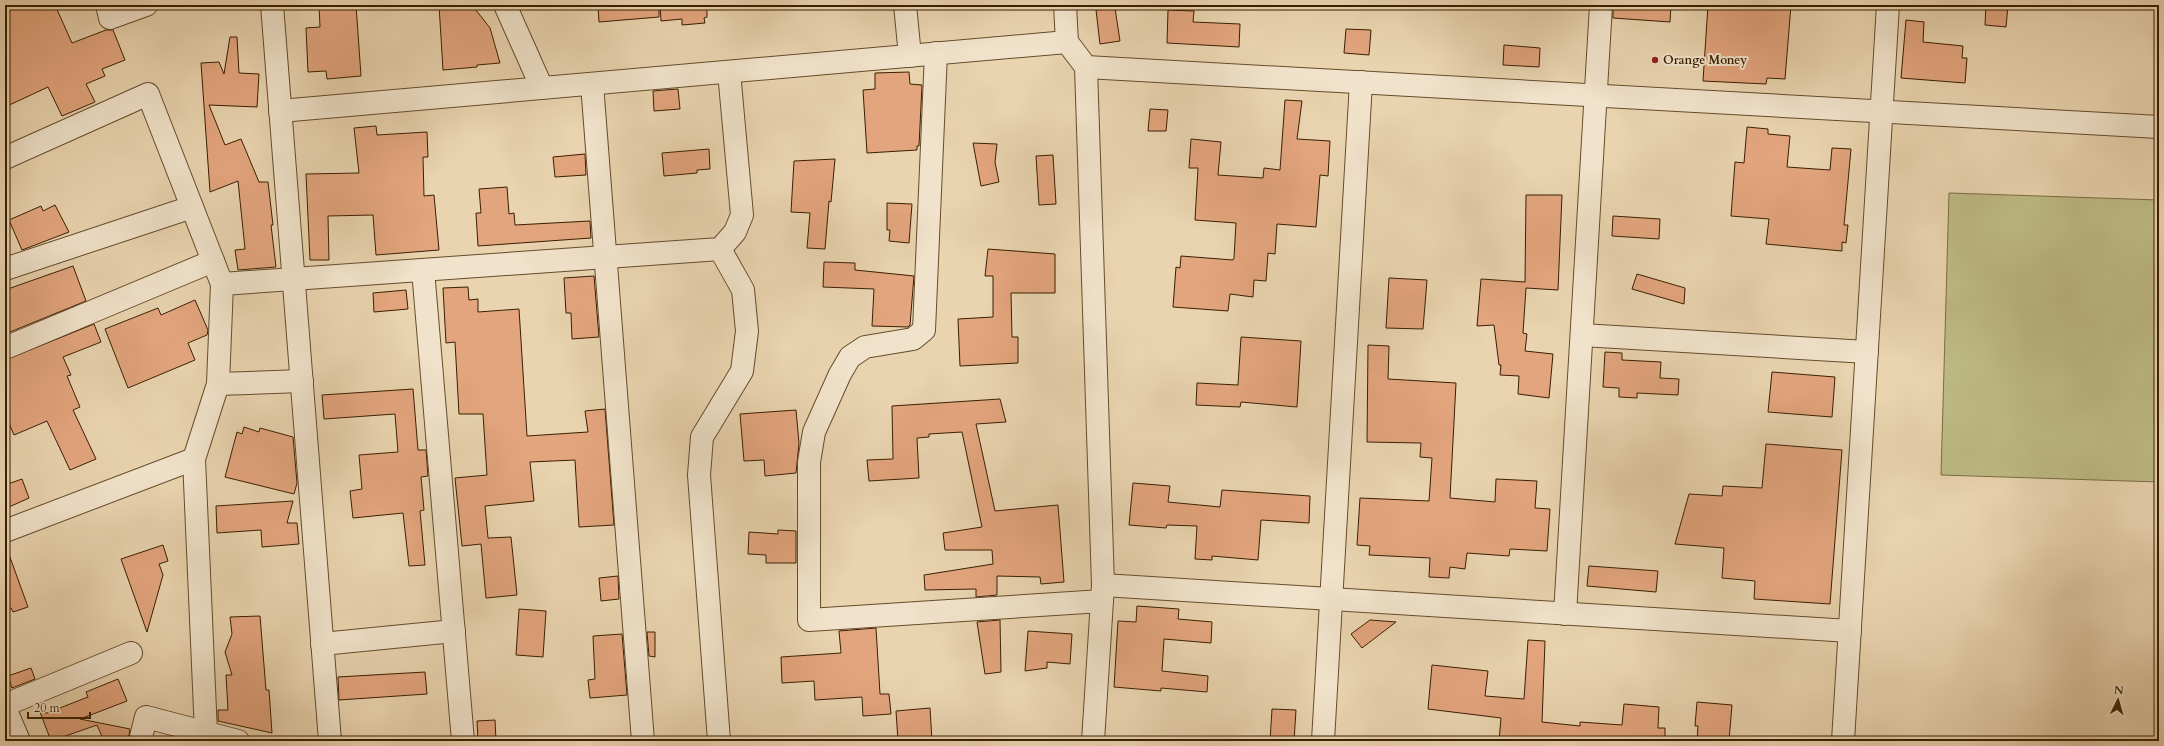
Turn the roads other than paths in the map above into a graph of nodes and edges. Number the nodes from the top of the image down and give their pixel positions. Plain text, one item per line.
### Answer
1 (106, 5) edge
2 (146, 5) edge
3 (272, 5) edge
4 (505, 5) edge
5 (905, 5) edge
6 (1065, 5) edge
7 (1601, 5) edge
8 (1888, 5) edge
9 (1067, 42) junction
10 (936, 53) junction
11 (910, 56) junction
12 (1086, 67) junction
13 (729, 72) junction
14 (1361, 82) junction
15 (592, 84) junction
16 (542, 88) junction
17 (1596, 96) junction
18 (280, 111) junction
19 (1881, 112) junction
20 (2159, 127) edge
21 (5, 158) edge
22 (192, 207) junction
23 (720, 248) junction
24 (605, 257) junction
25 (213, 261) junction
26 (5, 269) edge
27 (423, 270) junction
28 (294, 279) junction
29 (222, 284) junction
30 (1582, 335) junction
31 (5, 348) edge
32 (1867, 352) junction
33 (302, 381) junction
34 (218, 384) junction
35 (194, 459) junction
36 (5, 531) edge
37 (1102, 593) junction
38 (1331, 599) junction
39 (1565, 614) junction
40 (454, 631) junction
41 (1850, 632) junction
42 (322, 644) junction
43 (132, 653) dead end
44 (5, 705) edge
45 (5, 708) edge
46 (206, 733) junction
47 (19, 741) edge
48 (140, 741) edge
49 (238, 741) edge
50 (330, 741) edge
51 (463, 741) edge
52 (642, 741) edge
53 (719, 741) edge
54 (1093, 741) edge
55 (1323, 741) edge
56 (1844, 741) edge

1 - 2 street
3 - 18 street
4 - 16 street
5 - 11 street
6 - 9 street
7 - 17 street
8 - 19 street
9 - 10 street
9 - 12 street
10 - 11 street
10 - 37 street
11 - 13 street
12 - 14 street
12 - 37 street
13 - 15 street
13 - 23 street
14 - 17 street
14 - 38 street
15 - 16 street
15 - 24 street
16 - 18 street
17 - 19 street
17 - 30 street
18 - 28 street
19 - 20 street
19 - 32 street
21 - 22 street
22 - 25 street
22 - 26 street
23 - 24 street
23 - 53 street
24 - 27 street
24 - 52 street
25 - 29 street
25 - 31 street
27 - 28 street
27 - 40 street
28 - 29 street
28 - 33 street
29 - 34 street
30 - 32 street
30 - 39 street
32 - 41 street
33 - 34 street
33 - 42 street
34 - 35 street
35 - 36 street
35 - 46 street
37 - 38 street
37 - 54 street
38 - 39 street
38 - 55 street
39 - 41 street
40 - 42 street
40 - 51 street
41 - 56 street
42 - 50 street
43 - 44 street
45 - 47 street
46 - 48 street
46 - 49 street

